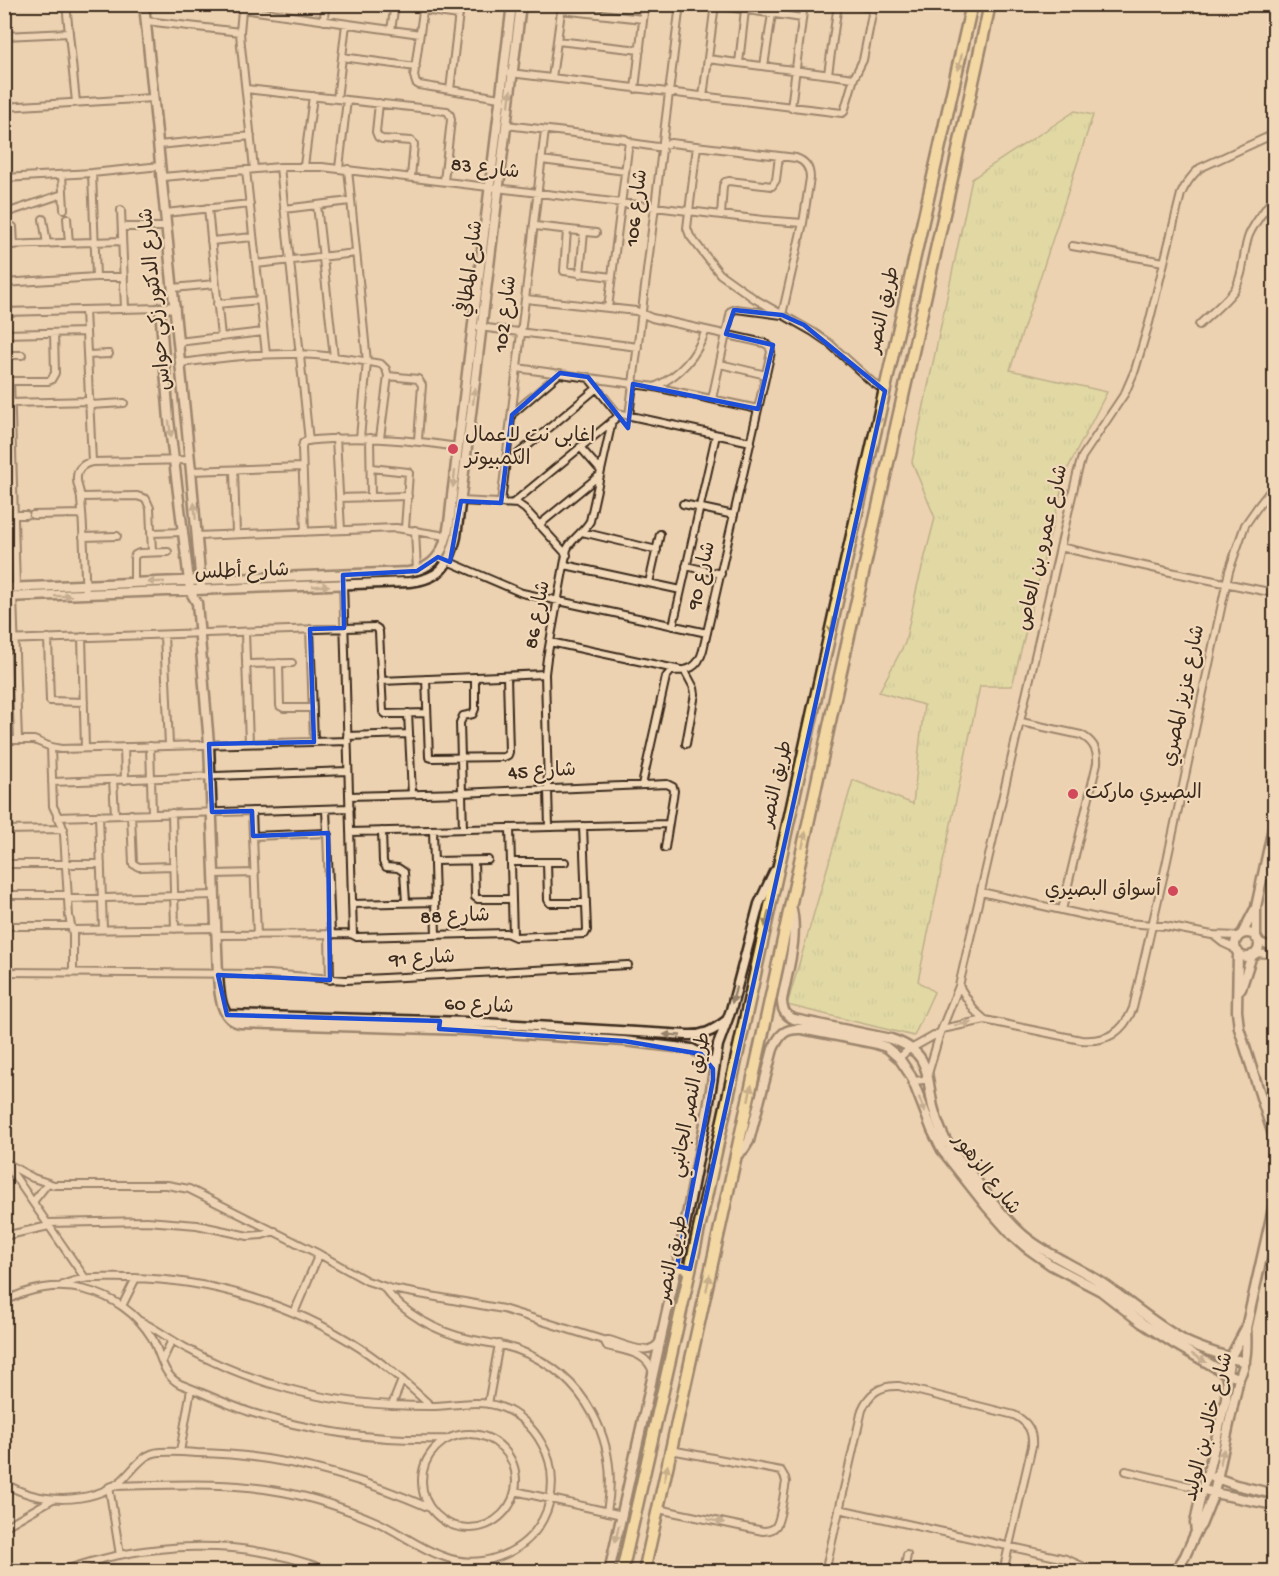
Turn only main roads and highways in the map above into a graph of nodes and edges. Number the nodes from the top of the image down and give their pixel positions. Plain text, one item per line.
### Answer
1 (972, 4) edge
2 (990, 4) edge
3 (934, 178) junction
4 (951, 183) junction
5 (841, 586) junction
6 (859, 591) junction
7 (836, 606) junction
8 (855, 612) junction
9 (677, 1266) road end
10 (690, 1269) junction
11 (622, 1572) edge
12 (644, 1572) edge

1 -> 3 highway, طريق النصر
2 - 4 highway, طريق النصر
3 - 4 highway
3 -> 5 highway, طريق النصر
4 - 6 highway, طريق النصر
5 - 6 highway
5 - 7 highway, طريق النصر
6 - 8 highway, طريق النصر
7 - 8 highway
7 -> 10 highway, طريق النصر
12 -> 8 highway, طريق النصر
9 - 10 highway
10 - 11 highway, طريق النصر

